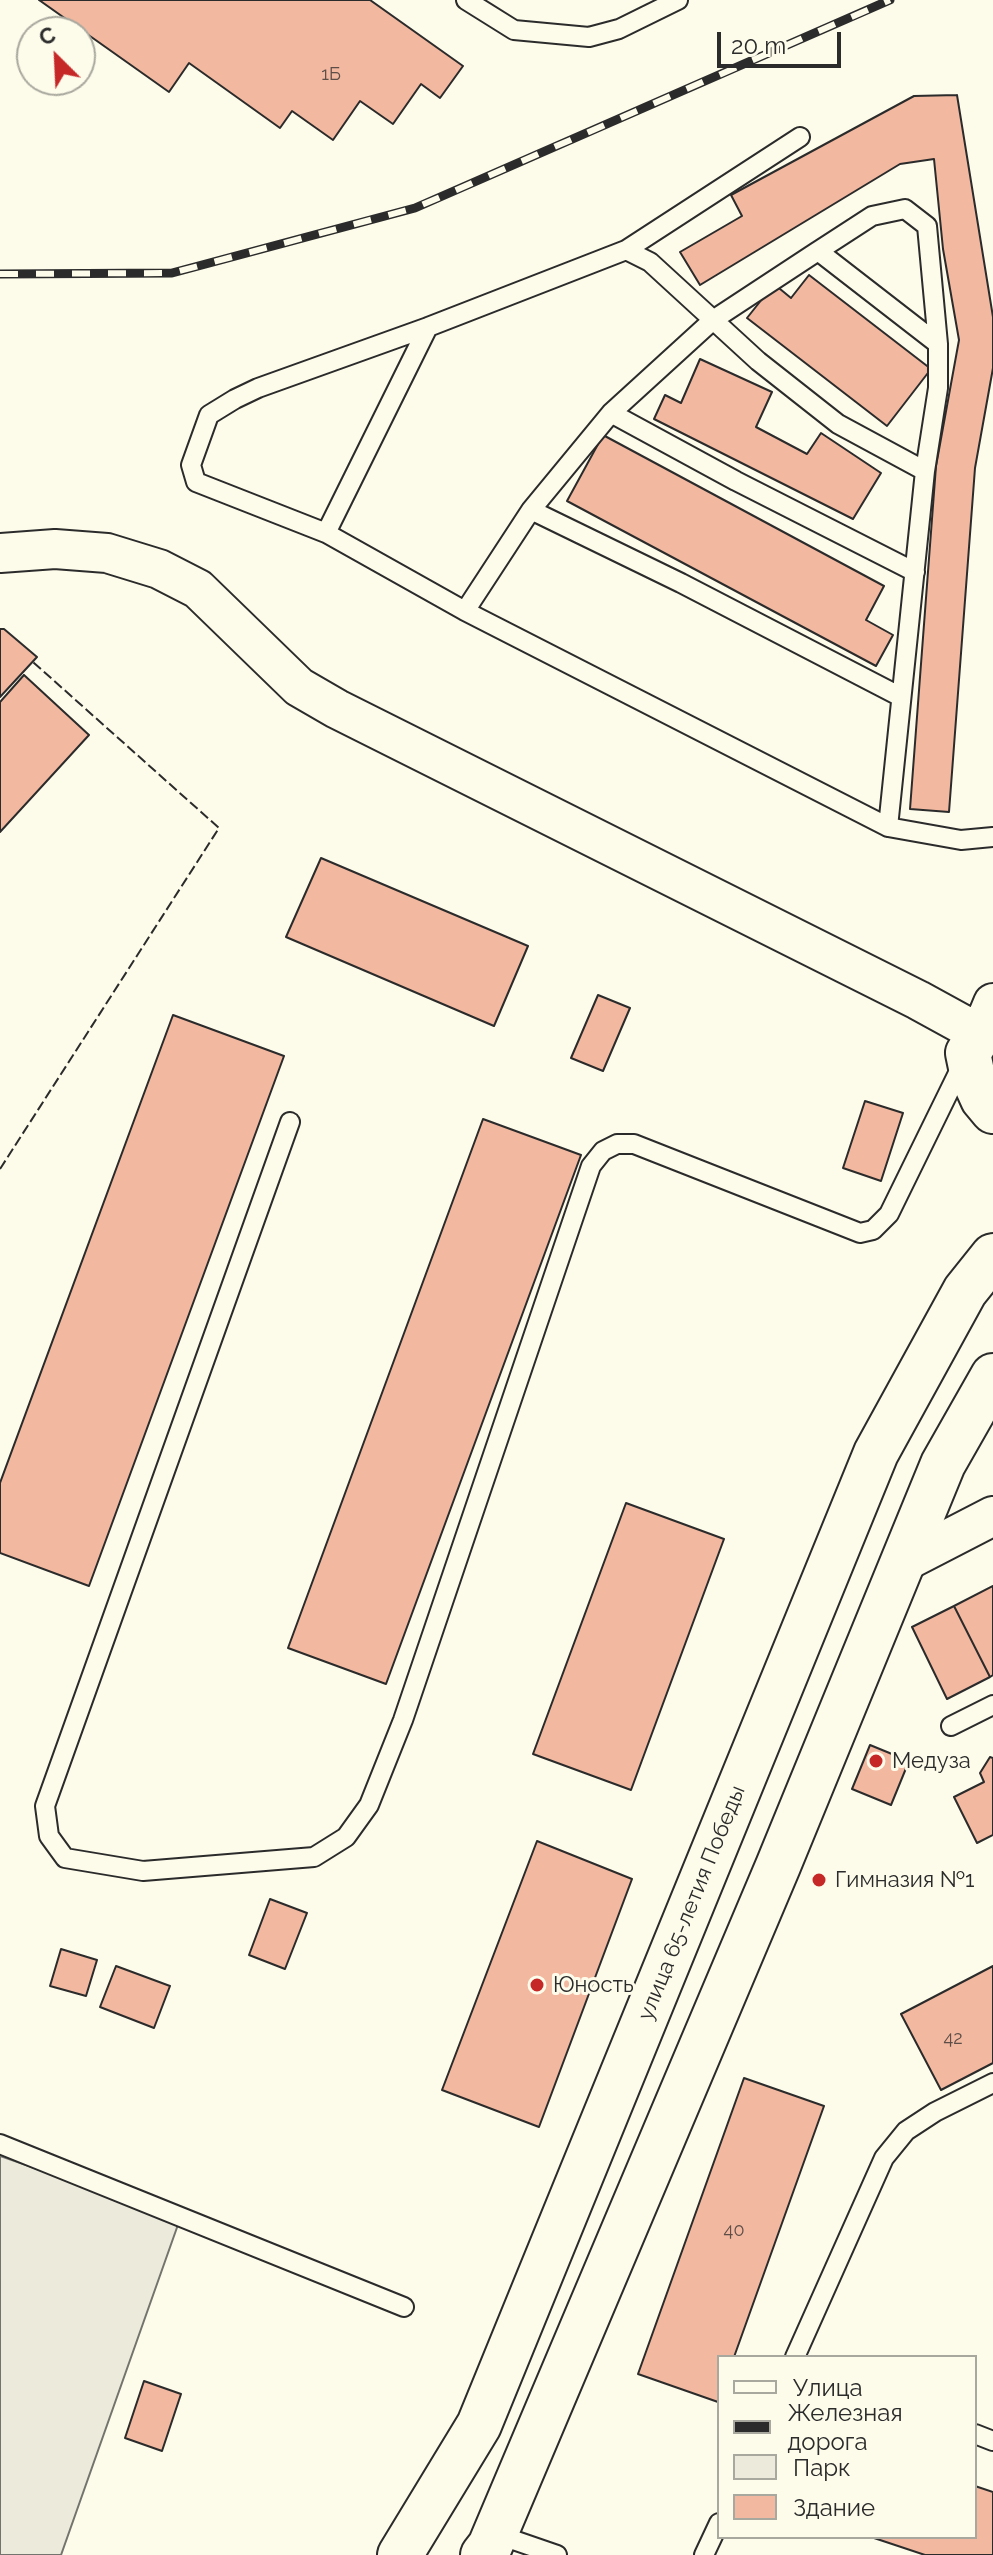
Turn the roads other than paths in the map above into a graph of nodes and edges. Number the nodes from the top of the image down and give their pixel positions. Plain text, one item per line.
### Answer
1 (466, 0) edge
2 (678, 0) edge
3 (800, 137) dead end
4 (626, 250) junction
5 (818, 251) junction
6 (713, 320) junction
7 (428, 327) junction
8 (938, 344) junction
9 (611, 413) junction
10 (925, 471) junction
11 (531, 510) junction
12 (326, 533) junction
13 (0, 553) edge
14 (915, 572) junction
15 (465, 611) junction
16 (901, 697) junction
17 (888, 827) junction
18 (993, 837) edge
19 (980, 1030) edge
20 (993, 1111) edge
21 (290, 1122) dead end
22 (993, 1256) edge
23 (993, 1376) edge
24 (993, 1516) edge
25 (902, 1563) junction
26 (993, 1705) edge
27 (951, 1726) dead end
28 (993, 2083) edge
29 (0, 2144) edge
30 (404, 2307) dead end
31 (796, 2355) edge
32 (717, 2527) edge
33 (489, 2548) edge
34 (400, 2555) edge
35 (557, 2555) edge
36 (704, 2555) edge

1 - 2 lane
3 - 4 lane
4 - 6 lane
4 - 7 lane
5 - 6 lane
5 - 8 lane
5 - 8 lane
6 - 9 lane
6 - 10 lane
7 - 12 lane
7 - 12 lane
8 - 10 lane
9 - 11 lane
9 - 14 lane
10 - 14 lane
11 - 15 lane
11 - 16 lane
12 - 15 lane
13 - 19 street
14 - 16 lane
15 - 17 lane
16 - 17 lane
17 - 18 lane
19 - 20 main road
19 - 21 lane
22 - 34 main road, улица 65-летия Победы
23 - 25 main road
24 - 25 street
25 - 33 main road
26 - 27 lane
28 - 31 lane
29 - 30 lane
32 - 36 lane
33 - 35 lane

